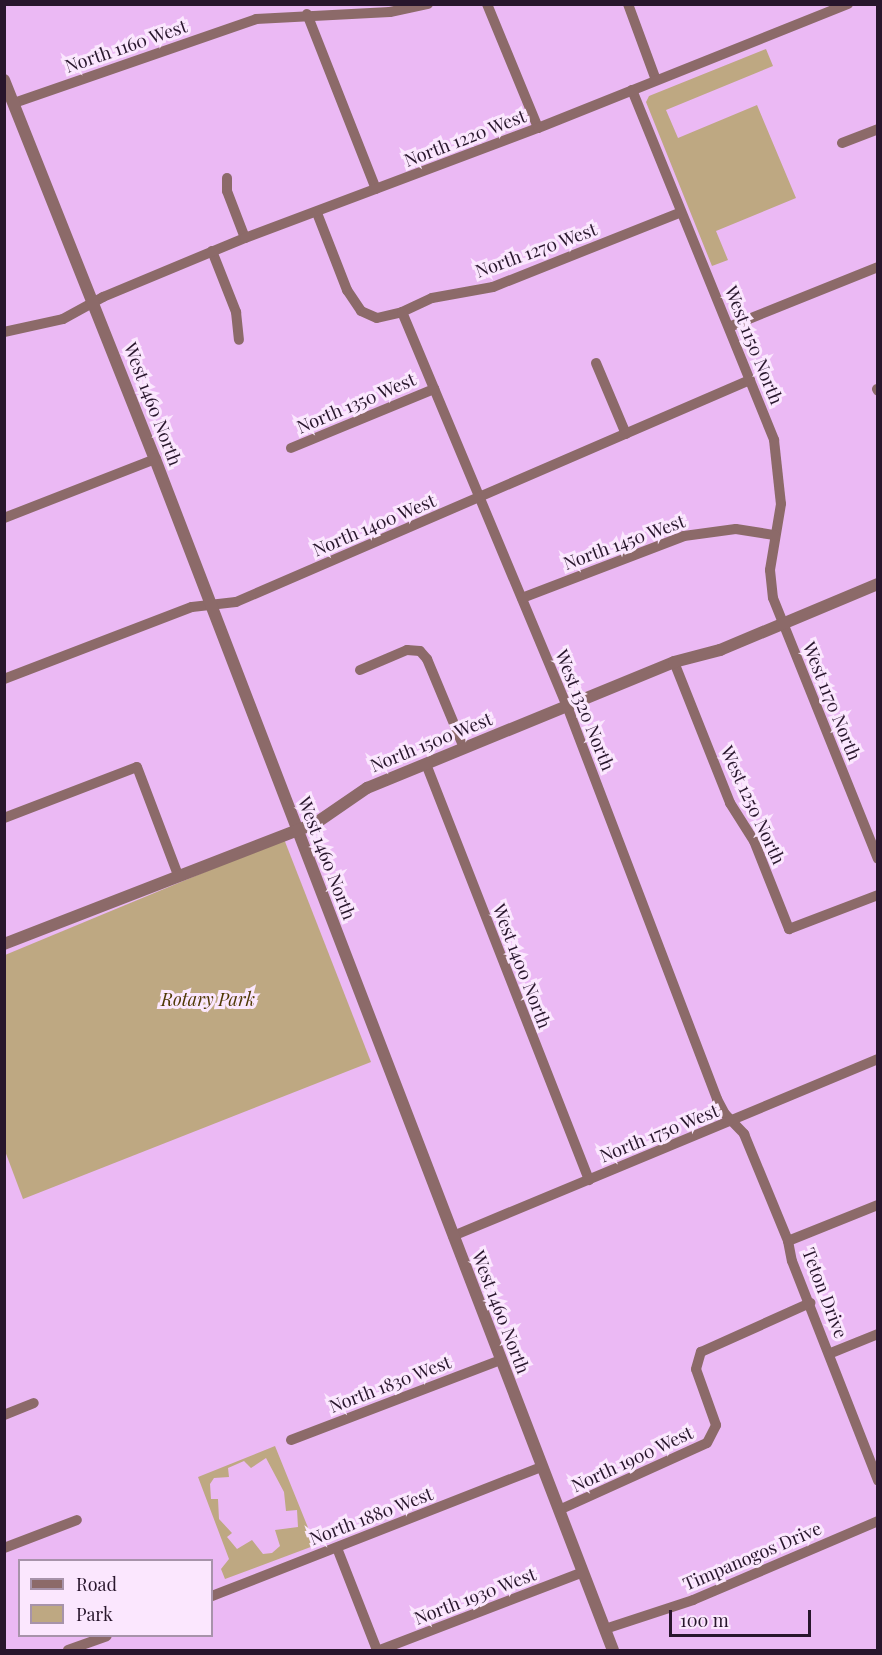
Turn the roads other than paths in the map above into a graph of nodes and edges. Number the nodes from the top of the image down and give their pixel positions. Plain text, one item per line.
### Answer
1 (428, 4) edge
2 (487, 4) edge
3 (628, 4) edge
4 (848, 4) edge
5 (307, 14) junction
6 (4, 80) edge
7 (656, 80) junction
8 (632, 90) junction
9 (14, 103) junction
10 (538, 128) junction
11 (878, 129) edge
12 (842, 143) dead end
13 (227, 178) dead end
14 (376, 189) junction
15 (681, 212) junction
16 (317, 213) junction
17 (245, 238) junction
18 (212, 251) junction
19 (878, 267) edge
20 (94, 303) junction
21 (402, 312) junction
22 (729, 327) junction
23 (4, 332) edge
24 (239, 340) dead end
25 (596, 363) dead end
26 (750, 380) junction
27 (434, 388) junction
28 (626, 434) junction
29 (291, 448) dead end
30 (155, 459) junction
31 (481, 497) junction
32 (4, 518) edge
33 (775, 535) junction
34 (878, 584) edge
35 (522, 598) junction
36 (211, 604) junction
37 (783, 622) junction
38 (674, 662) junction
39 (360, 670) dead end
40 (4, 679) edge
41 (567, 706) junction
42 (464, 748) junction
43 (426, 764) junction
44 (4, 818) edge
45 (296, 828) junction
46 (878, 859) edge
47 (178, 875) junction
48 (878, 895) edge
49 (4, 944) edge
50 (878, 1059) edge
51 (732, 1122) junction
52 (589, 1180) junction
53 (878, 1204) edge
54 (453, 1236) junction
55 (788, 1241) junction
56 (810, 1303) junction
57 (878, 1334) edge
58 (831, 1353) junction
59 (500, 1360) junction
60 (34, 1403) dead end
61 (4, 1415) edge
62 (291, 1440) dead end
63 (542, 1467) junction
64 (875, 1467) edge
65 (878, 1481) edge
66 (559, 1510) junction
67 (77, 1520) dead end
68 (878, 1521) edge
69 (4, 1548) edge
70 (337, 1548) junction
71 (583, 1572) junction
72 (213, 1596) edge
73 (605, 1629) junction
74 (102, 1637) edge
75 (68, 1650) edge
76 (378, 1650) edge
77 (613, 1650) edge

1 - 5 street, North 1160 West
2 - 10 street
3 - 7 street
4 - 7 street, North 1220 West
5 - 9 street, North 1160 West
5 - 14 street
6 - 9 street, West 1460 North
7 - 8 street, North 1220 West
8 - 10 street, North 1220 West
8 - 15 street, West 1150 North
9 - 20 street, West 1460 North
10 - 14 street, North 1220 West
11 - 12 street
13 - 17 street
14 - 16 street, North 1220 West
15 - 21 street, North 1270 West
15 - 22 street, West 1150 North
16 - 17 street, North 1220 West
16 - 21 street, North 1270 West
17 - 18 street, North 1220 West
18 - 20 street, North 1220 West
18 - 24 street
19 - 22 street
20 - 23 street, North 1220 West
20 - 30 street, West 1460 North
21 - 27 street, West 1320 North
22 - 26 street, West 1150 North
25 - 28 street
26 - 28 street, North 1400 West
26 - 33 street, West 1150 North
27 - 29 street, North 1350 West
27 - 31 street, West 1320 North
28 - 31 street, North 1400 West
30 - 32 street
30 - 36 street, West 1460 North
31 - 35 street, West 1320 North
31 - 36 street, North 1400 West
33 - 35 street, North 1450 West
33 - 37 street, West 1150 North
34 - 37 street, North 1500 West
35 - 41 street, West 1320 North
36 - 40 street, North 1400 West
36 - 45 street, West 1460 North
37 - 38 street, North 1500 West
37 - 46 street, West 1170 North
38 - 41 street, North 1500 West
38 - 48 street, West 1250 North
39 - 42 street
41 - 42 street, North 1500 West
41 - 51 street, West 1320 North
42 - 43 street, North 1500 West
43 - 45 street, North 1500 West
43 - 52 street, West 1400 North
44 - 47 street
45 - 47 street, North 1500 West
45 - 54 street, West 1460 North
47 - 49 street, North 1500 West
50 - 51 street, North 1750 West
51 - 52 street, North 1750 West
51 - 55 street, Teton Drive
52 - 54 street, North 1750 West
53 - 55 street
54 - 59 street, West 1460 North
55 - 56 street, Teton Drive
56 - 58 street, Teton Drive
56 - 66 street, North 1900 West
57 - 58 street
58 - 64 street, Teton Drive
59 - 62 street, North 1830 West
59 - 63 street, West 1460 North
60 - 61 street
63 - 66 street, West 1460 North
63 - 70 street, North 1880 West
64 - 65 street, Teton Drive
66 - 71 street, West 1460 North
67 - 69 street
68 - 73 street, Timpanogos Drive
70 - 72 street, North 1880 West
70 - 76 street
71 - 73 street, West 1460 North
71 - 76 street, North 1930 West
73 - 77 street, West 1460 North
74 - 75 street

